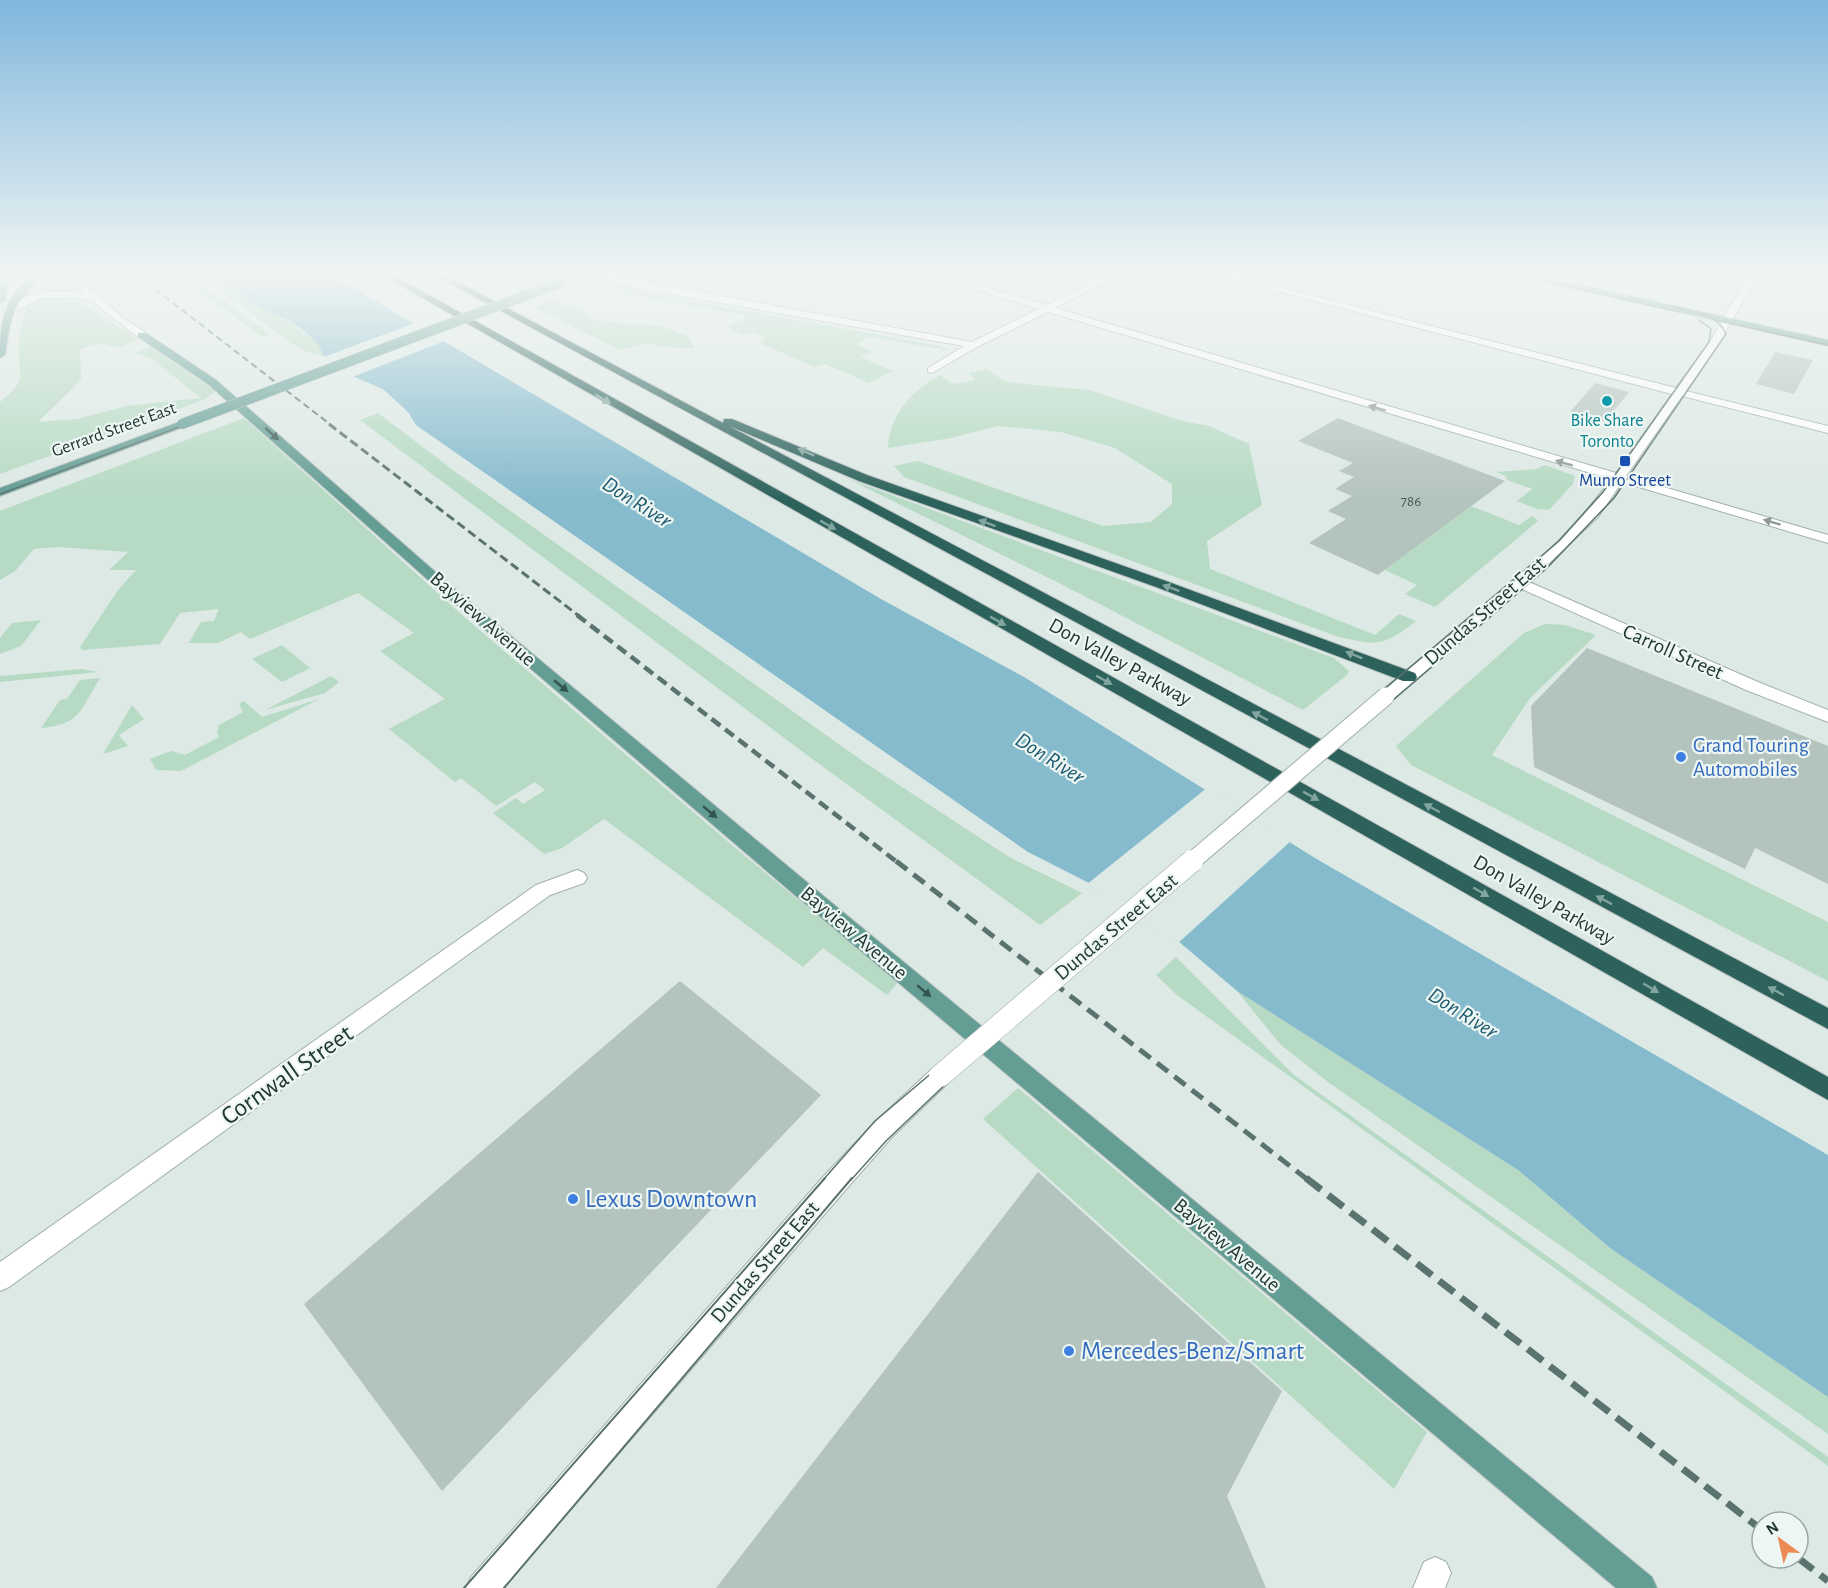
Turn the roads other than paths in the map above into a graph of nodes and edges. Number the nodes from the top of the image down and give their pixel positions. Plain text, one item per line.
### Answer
1 (164, 350) edge
2 (379, 350) edge
3 (518, 350) edge
4 (578, 350) edge
5 (965, 350) edge
6 (1186, 350) edge
7 (1512, 350) edge
8 (1709, 350) edge
9 (932, 370) dead end
10 (1680, 393) junction
11 (677, 403) junction
12 (1828, 430) edge
13 (1620, 478) junction
14 (0, 492) edge
15 (1828, 539) edge
16 (1520, 583) junction
17 (1408, 677) junction
18 (1828, 716) edge
19 (577, 878) dead end
20 (1828, 1019) edge
21 (1828, 1089) edge
22 (0, 1278) edge
23 (482, 1588) edge
24 (1641, 1588) edge

1 -> 24 main road, Bayview Avenue
2 - 14 main road, Gerrard Street East, bridge
3 -> 21 highway, Don Valley Parkway
4 - 11 highway, Don Valley Parkway
5 - 9 street
13 -> 6 street
7 - 10 street
8 - 10 street, Dundas Street East
10 - 12 street
10 - 13 street, Dundas Street East
17 -> 11 highway
20 -> 11 highway, Don Valley Parkway
15 -> 13 street
13 - 16 street, Dundas Street East
16 - 17 street, Dundas Street East
16 - 18 street, Carroll Street
17 - 23 street, Dundas Street East, bridge
19 - 22 street, Cornwall Street

